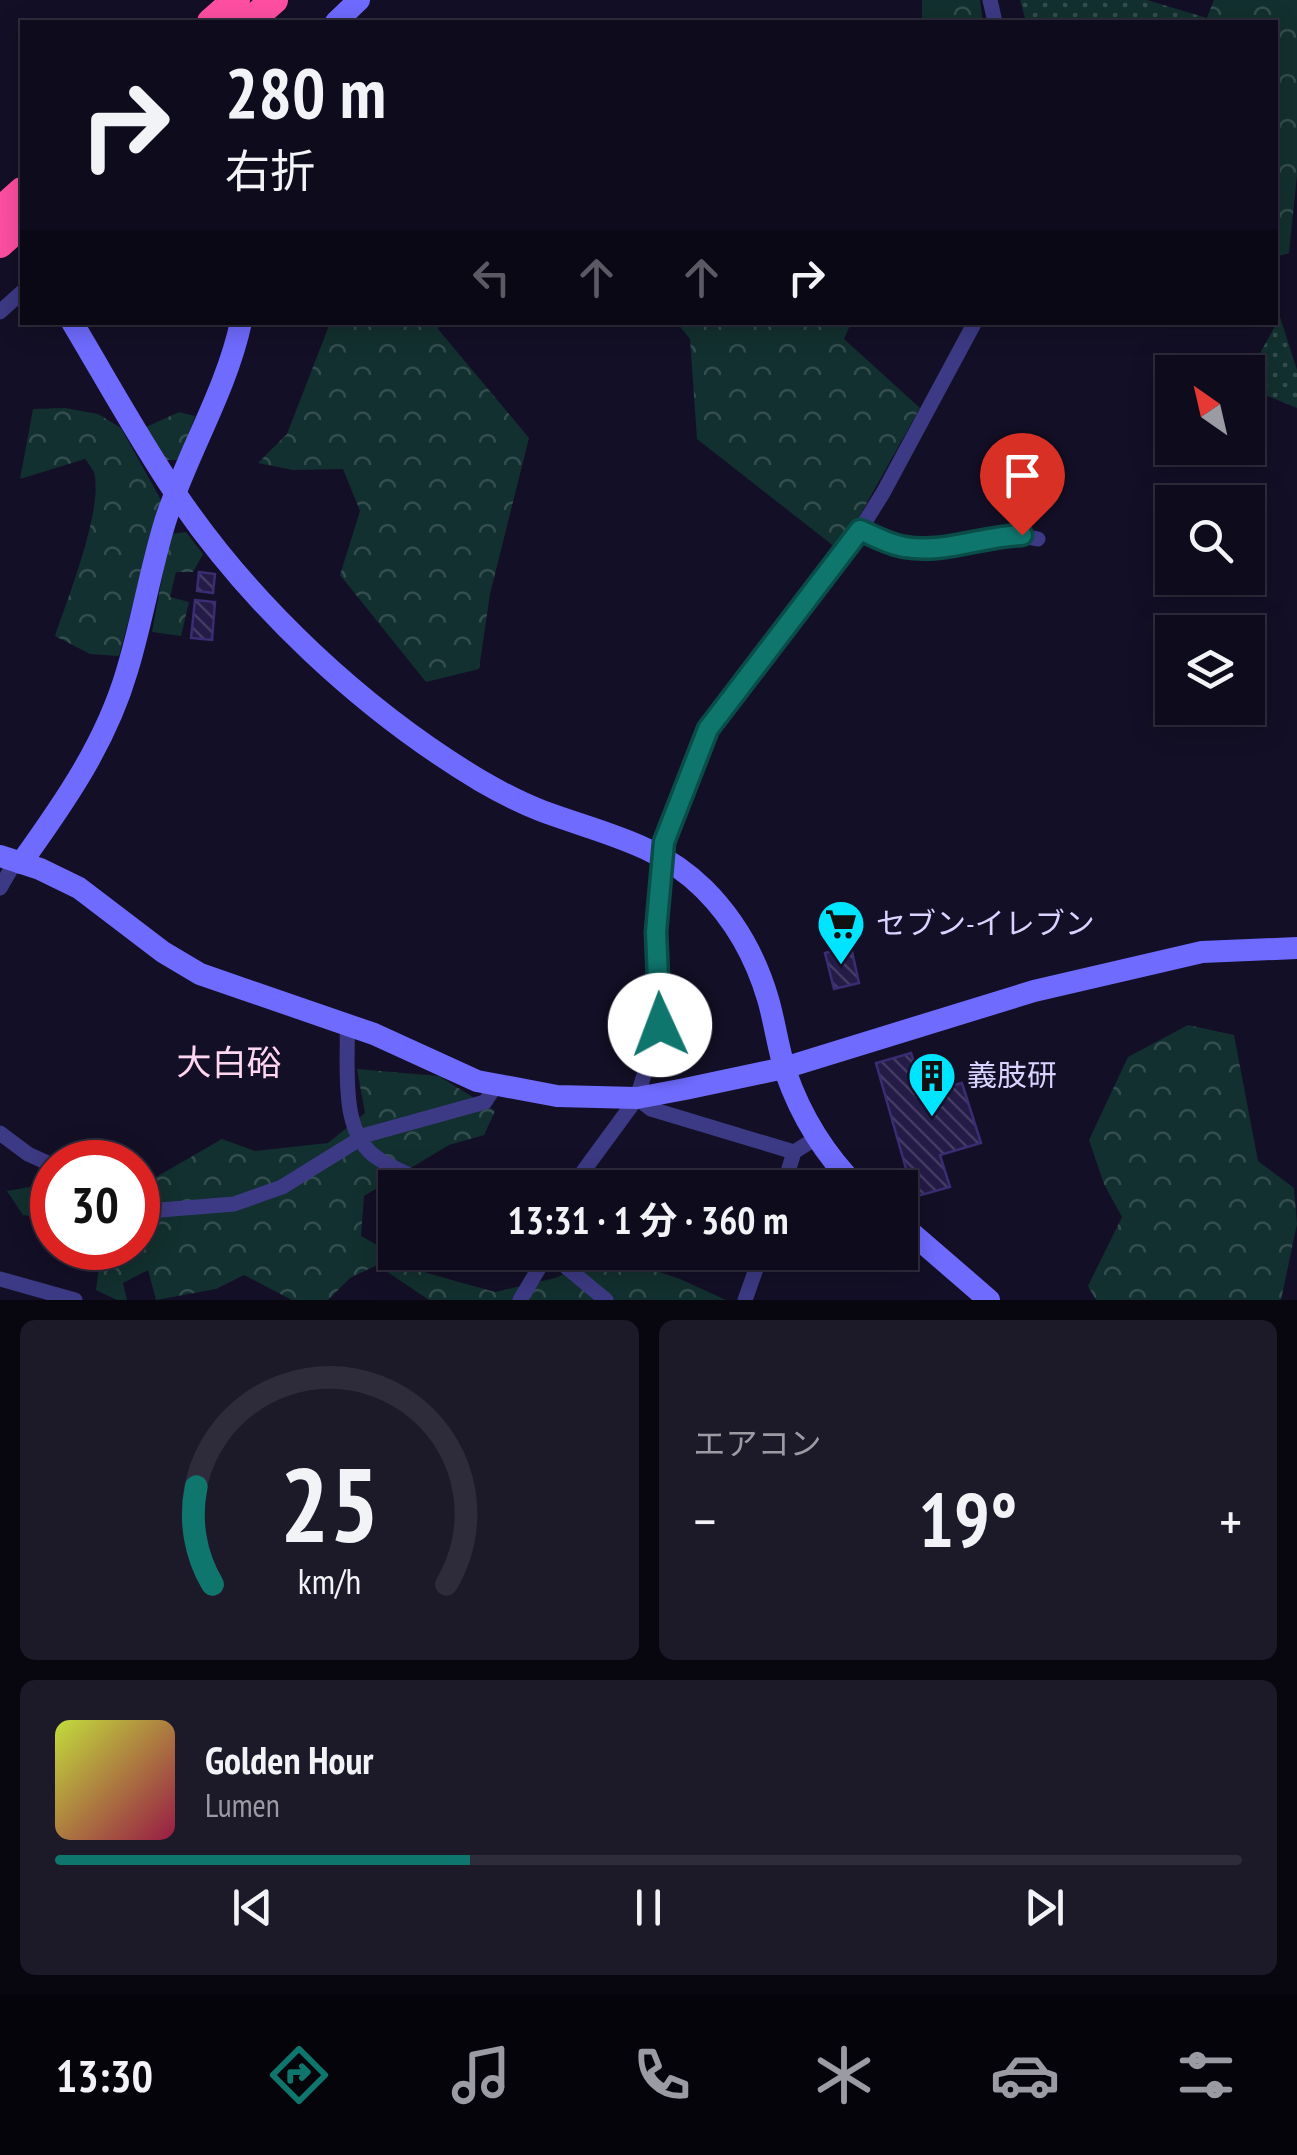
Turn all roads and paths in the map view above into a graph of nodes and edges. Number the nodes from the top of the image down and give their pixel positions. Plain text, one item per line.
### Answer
1 (236, 0) edge
2 (274, 0) edge
3 (359, 0) edge
4 (213, 20) edge
5 (250, 20) edge
6 (338, 20) edge
7 (20, 193) edge
8 (0, 211) edge
9 (20, 226) edge
10 (0, 244) edge
11 (20, 294) edge
12 (0, 312) edge
13 (74, 325) edge
14 (240, 325) edge
15 (972, 325) edge
16 (176, 494) junction
17 (860, 530) junction
18 (1038, 539) dead end
19 (665, 857) junction
20 (12, 860) edge
21 (0, 888) edge
22 (1297, 948) edge
23 (347, 1025) junction
24 (784, 1068) junction
25 (496, 1085) junction
26 (636, 1098) junction
27 (0, 1133) edge
28 (818, 1137) junction
29 (358, 1139) junction
30 (794, 1152) junction
31 (30, 1155) edge
32 (399, 1170) edge
33 (584, 1170) edge
34 (788, 1170) edge
35 (844, 1170) edge
36 (160, 1210) edge
37 (918, 1239) edge
38 (538, 1270) edge
39 (569, 1270) edge
40 (756, 1270) edge
41 (0, 1279) edge
42 (75, 1300) edge
43 (520, 1300) edge
44 (606, 1300) edge
45 (745, 1300) edge
46 (989, 1300) edge

1 - 4 highway
2 - 5 highway
3 - 6 street
7 - 8 highway
9 - 10 highway
11 - 12 street
13 - 16 street
14 - 16 street
15 - 17 street
16 - 19 street
16 - 20 street
17 - 18 street
17 - 19 street
19 - 24 street
19 - 26 street
20 - 21 street
20 - 23 street
22 - 24 street
23 - 25 street
23 - 29 street
24 - 26 street
24 - 28 street
25 - 26 street
25 - 29 street
26 - 30 street
26 - 33 street
27 - 31 street
28 - 30 street
28 - 35 street
29 - 32 street
29 - 36 street
30 - 34 street
37 - 46 street
38 - 43 street
39 - 44 street
40 - 45 street
41 - 42 street

